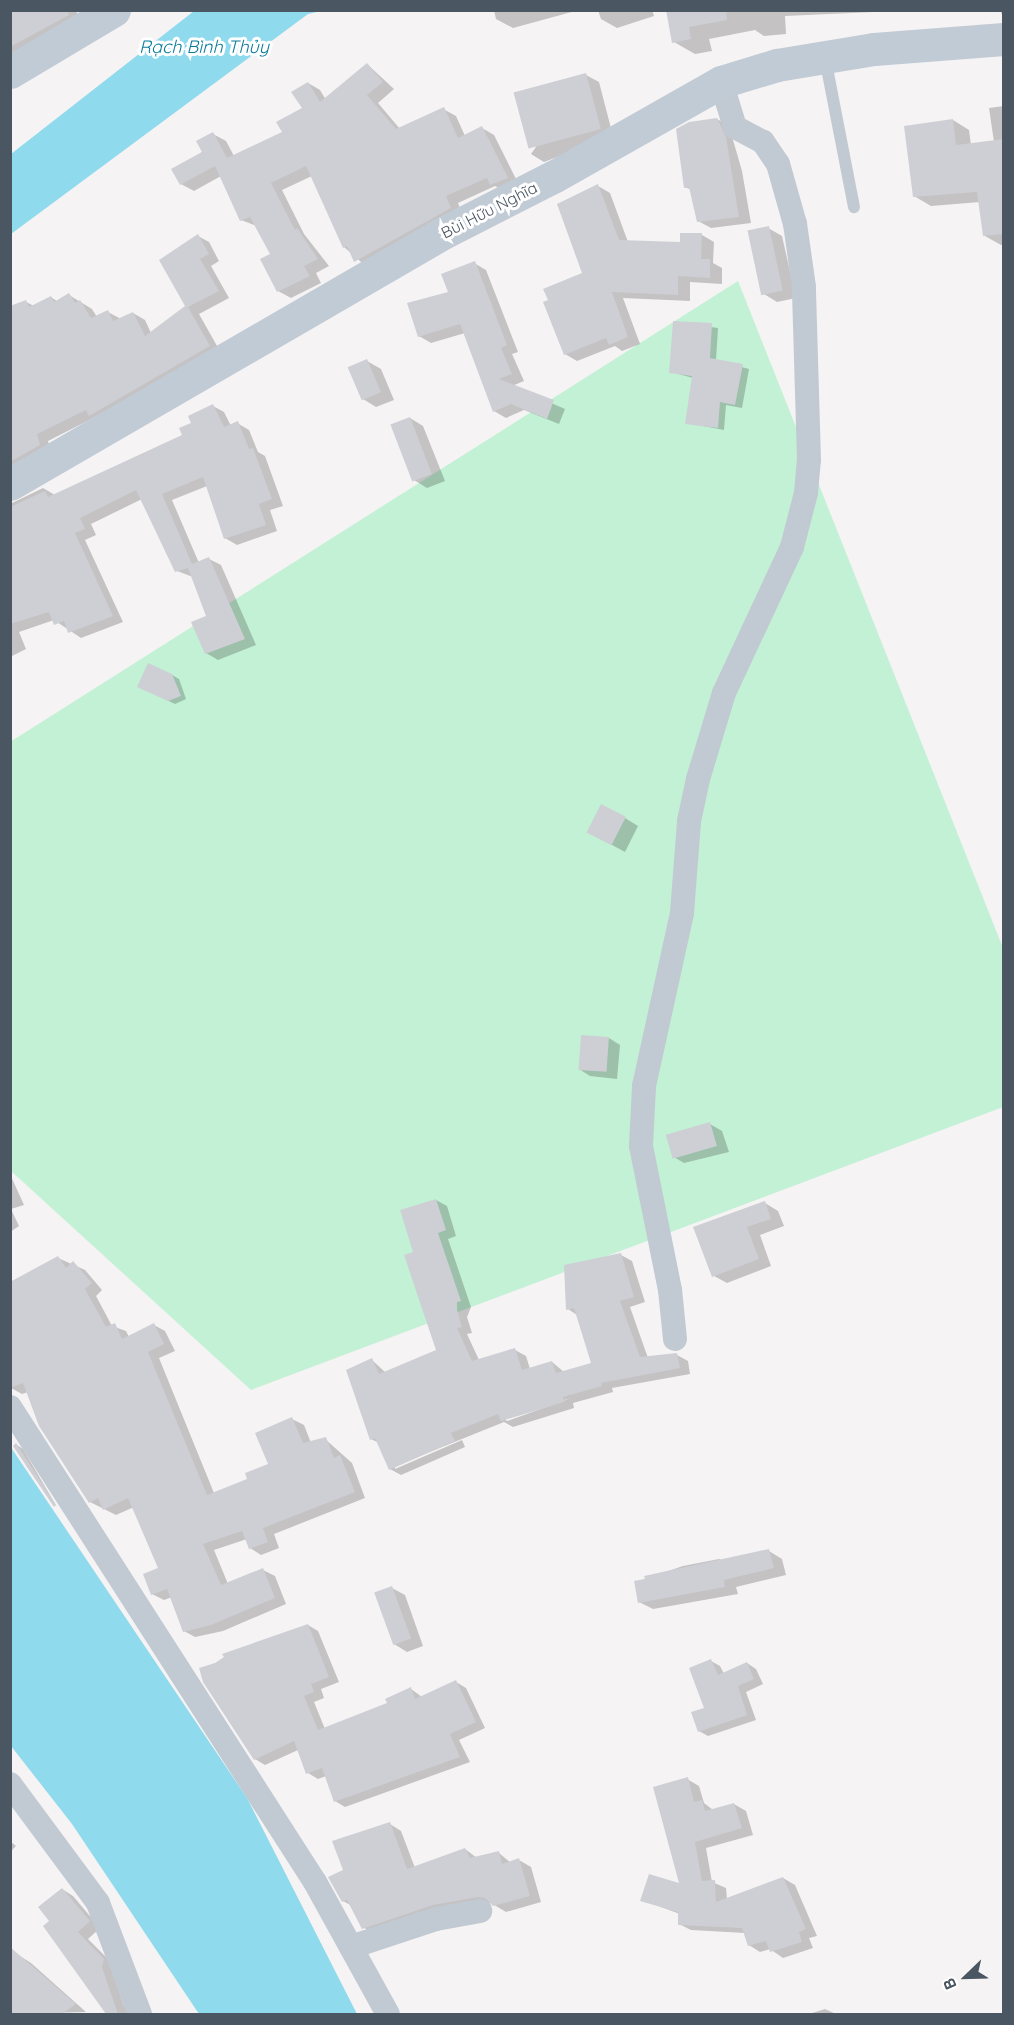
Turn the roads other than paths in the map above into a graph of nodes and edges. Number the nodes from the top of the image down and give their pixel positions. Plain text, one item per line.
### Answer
1 (108, 12) edge
2 (1004, 39) edge
3 (825, 57) junction
4 (10, 72) edge
5 (721, 82) junction
6 (854, 207) dead end
7 (10, 484) edge
8 (675, 1339) dead end
9 (10, 1407) edge
10 (10, 1784) edge
11 (480, 1911) dead end
12 (351, 1947) junction
13 (140, 2014) edge
14 (388, 2014) edge

1 - 4 main road
2 - 3 main road, Bùi Hữu Nghĩa
3 - 5 main road, Bùi Hữu Nghĩa
3 - 6 lane
5 - 7 main road, Bùi Hữu Nghĩa
5 - 8 street
9 - 12 street
10 - 13 street
11 - 12 street
12 - 14 street

